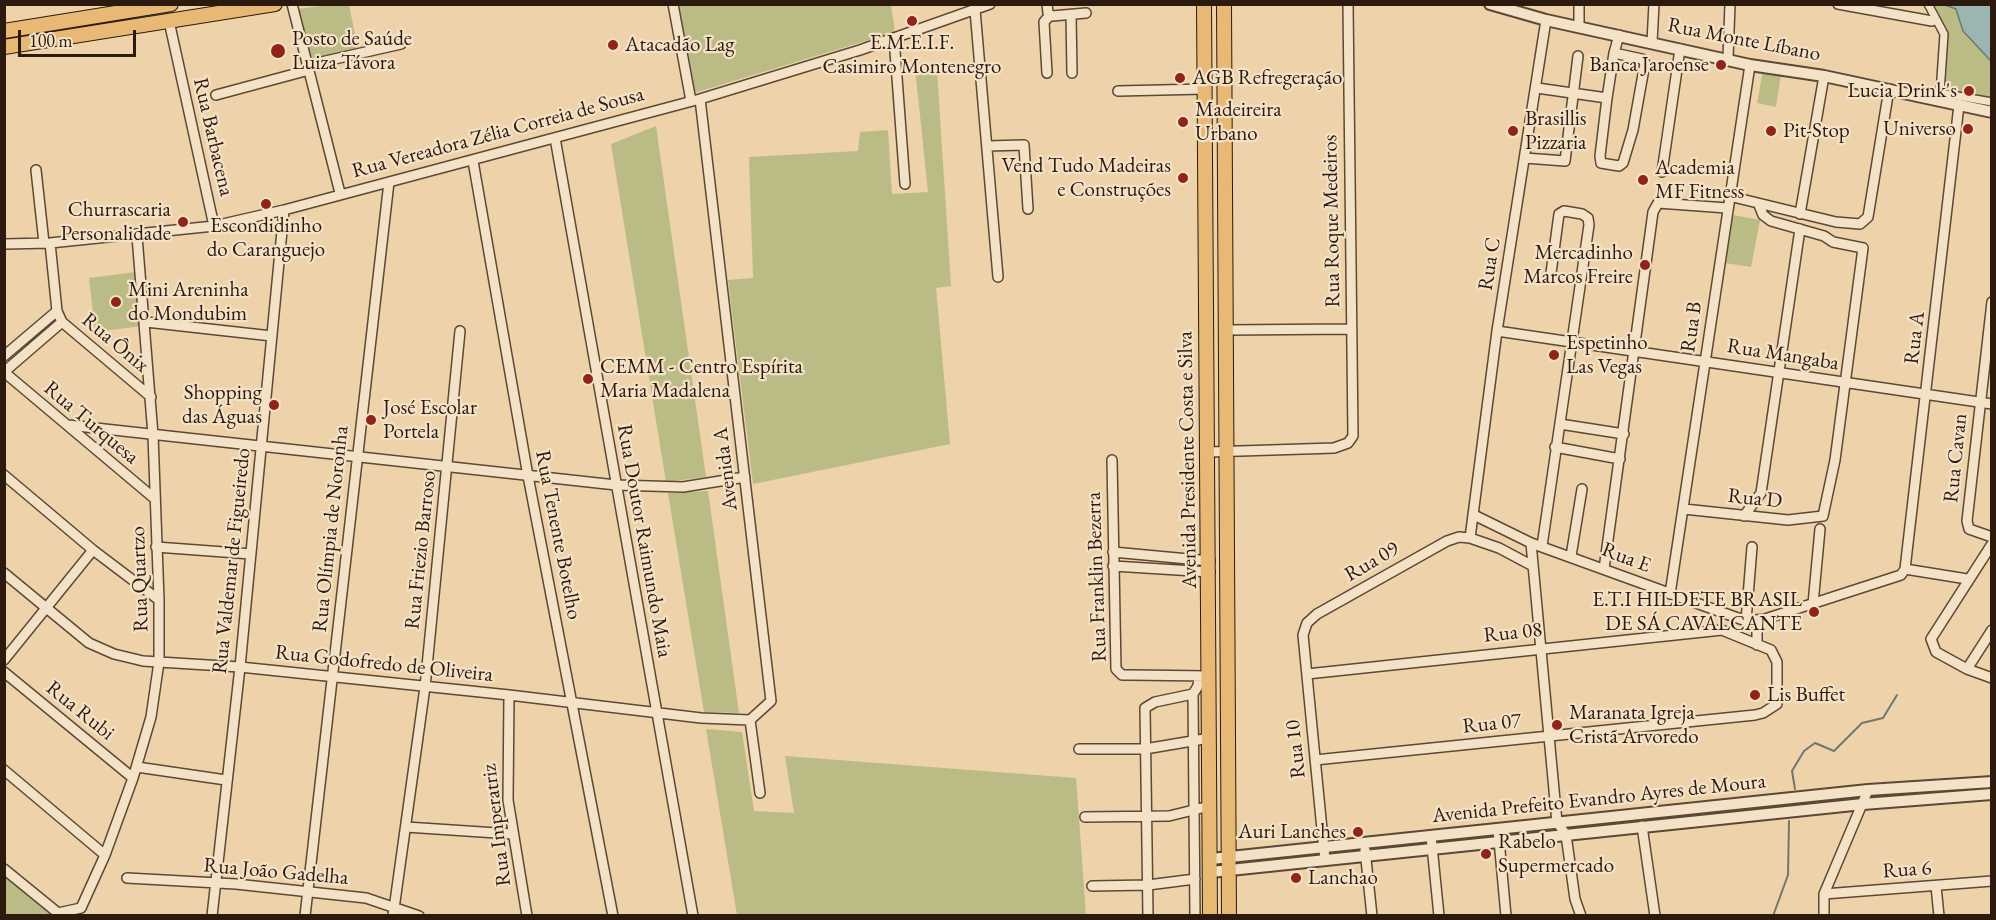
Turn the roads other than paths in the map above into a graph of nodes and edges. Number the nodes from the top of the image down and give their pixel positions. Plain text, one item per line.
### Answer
1 (171, 4) edge
2 (275, 4) edge
3 (292, 4) edge
4 (673, 4) edge
5 (990, 4) edge
6 (1205, 4) edge
7 (1348, 4) edge
8 (1490, 4) edge
9 (1579, 4) edge
10 (1654, 4) edge
11 (1730, 4) edge
12 (1838, 4) edge
13 (1928, 4) edge
14 (1224, 5) edge
15 (157, 6) edge
16 (975, 10) junction
17 (1048, 10) edge
18 (1086, 13) dead end
19 (1071, 15) junction
20 (1546, 20) junction
21 (169, 21) junction
22 (1932, 21) dead end
23 (1579, 26) junction
24 (6, 30) edge
25 (1619, 35) junction
26 (1204, 37) junction
27 (894, 38) junction
28 (1652, 42) junction
29 (401, 44) dead end
30 (7, 47) edge
31 (1680, 49) junction
32 (1224, 50) junction
33 (1614, 53) junction
34 (1578, 56) dead end
35 (1728, 58) junction
36 (1750, 65) junction
37 (309, 67) junction
38 (1047, 73) dead end
39 (1072, 73) dead end
40 (1824, 76) junction
41 (1537, 88) junction
42 (1204, 89) junction
43 (1889, 89) junction
44 (1119, 91) dead end
45 (216, 95) dead end
46 (1572, 95) junction
47 (1607, 98) junction
48 (696, 100) junction
49 (1992, 102) edge
50 (1959, 105) junction
51 (1992, 112) edge
52 (555, 138) junction
53 (987, 146) junction
54 (1525, 158) junction
55 (473, 160) junction
56 (36, 170) dead end
57 (1662, 172) dead end
58 (389, 182) junction
59 (905, 184) dead end
60 (340, 193) junction
61 (1729, 196) junction
62 (1759, 206) junction
63 (1029, 208) dead end
64 (1727, 208) junction
65 (284, 210) junction
66 (1800, 214) junction
67 (214, 226) junction
68 (1800, 229) junction
69 (1206, 235) junction
70 (1226, 235) junction
71 (137, 236) junction
72 (47, 243) junction
73 (4, 244) edge
74 (1551, 273) dead end
75 (998, 277) dead end
76 (1992, 302) edge
77 (57, 311) junction
78 (62, 321) junction
79 (146, 322) junction
80 (1351, 329) junction
81 (1227, 330) junction
82 (460, 331) dead end
83 (1497, 331) junction
84 (273, 336) junction
85 (1573, 342) junction
86 (1636, 350) junction
87 (4, 356) edge
88 (1705, 362) junction
89 (4, 372) edge
90 (1781, 373) junction
91 (1846, 384) junction
92 (1926, 394) junction
93 (151, 397) junction
94 (1980, 402) junction
95 (1992, 404) edge
96 (1560, 424) junction
97 (68, 425) junction
98 (1624, 434) junction
99 (153, 435) junction
100 (262, 445) junction
101 (1555, 447) junction
102 (1227, 451) junction
103 (1209, 452) junction
104 (357, 458) junction
105 (1620, 459) junction
106 (1112, 460) dead end
107 (448, 465) junction
108 (4, 475) edge
109 (528, 476) junction
110 (745, 477) junction
111 (616, 485) junction
112 (1582, 489) dead end
113 (155, 499) junction
114 (1684, 509) junction
115 (1474, 515) junction
116 (1744, 516) junction
117 (1820, 530) dead end
118 (1992, 537) edge
119 (1470, 538) junction
120 (1531, 543) junction
121 (1992, 544) edge
122 (1542, 546) junction
123 (156, 547) junction
124 (1752, 548) dead end
125 (93, 550) junction
126 (1113, 552) junction
127 (251, 554) junction
128 (1571, 556) junction
129 (1531, 565) junction
130 (1113, 566) junction
131 (1210, 567) junction
132 (1604, 569) junction
133 (1904, 572) junction
134 (4, 573) edge
135 (1967, 579) junction
136 (1670, 594) junction
137 (159, 600) junction
138 (1813, 604) junction
139 (45, 607) junction
140 (1727, 616) junction
141 (1746, 621) junction
142 (1757, 621) junction
143 (1722, 630) junction
144 (1992, 630) edge
145 (1303, 635) joint
146 (1757, 645) junction
147 (1540, 649) junction
148 (4, 660) edge
149 (159, 662) junction
150 (240, 667) junction
151 (1967, 669) junction
152 (4, 672) edge
153 (1306, 674) junction
154 (1204, 676) junction
155 (333, 677) junction
156 (1992, 678) edge
157 (425, 687) junction
158 (1193, 694) junction
159 (509, 695) junction
160 (572, 704) junction
161 (656, 712) junction
162 (750, 720) junction
163 (1228, 730) junction
164 (1210, 735) junction
165 (1549, 736) junction
166 (1194, 740) junction
167 (1079, 749) dead end
168 (1145, 749) junction
169 (1211, 757) junction
170 (1228, 758) junction
171 (1315, 760) junction
172 (137, 767) junction
173 (4, 770) edge
174 (134, 778) junction
175 (226, 780) junction
176 (1992, 782) edge
177 (1868, 790) junction
178 (1847, 792) junction
179 (760, 793) dead end
180 (1992, 794) edge
181 (1863, 804) junction
182 (1210, 806) junction
183 (1848, 806) junction
184 (1195, 809) junction
185 (1147, 816) junction
186 (1085, 817) dead end
187 (1557, 822) junction
188 (1642, 826) junction
189 (406, 828) junction
190 (1497, 829) junction
191 (512, 834) junction
192 (1566, 834) junction
193 (1431, 841) junction
194 (1499, 841) junction
195 (1365, 842) junction
196 (1324, 846) junction
197 (1366, 854) junction
198 (105, 855) junction
199 (1325, 860) junction
200 (1229, 863) junction
201 (1211, 865) junction
202 (4, 869) edge
203 (127, 878) dead end
204 (1195, 879) junction
205 (1992, 881) edge
206 (216, 885) junction
207 (1148, 885) junction
208 (1092, 886) dead end
209 (1936, 886) junction
210 (308, 892) junction
211 (1824, 894) junction
212 (393, 912) edge
213 (212, 915) edge
214 (305, 915) edge
215 (419, 915) edge
216 (524, 915) edge
217 (613, 915) edge
218 (693, 915) edge
219 (1148, 915) edge
220 (1195, 915) edge
221 (1210, 915) edge
222 (1229, 915) edge
223 (1372, 915) edge
224 (1439, 915) edge
225 (1506, 915) edge
226 (1581, 915) edge
227 (1655, 915) edge
228 (1824, 915) edge
229 (1938, 915) edge

1 - 15 main road
2 - 21 main road
3 - 37 street
4 - 48 street, Avenida A
5 - 16 street, Rua Vereadora Zélia Correia de Sousa
6 - 14 main road
6 - 26 main road, Avenida Presidente Costa e Silva
7 - 80 street, Rua Roque Medeiros
8 - 20 street, Rua Monte Líbano
9 - 23 street
10 - 28 street
11 - 35 street
12 - 22 street
13 - 49 street
14 - 32 main road, Avenida Presidente Costa e Silva
15 - 24 main road
16 - 27 street, Rua Vereadora Zélia Correia de Sousa
16 - 53 street
17 - 19 street
17 - 38 street
18 - 19 street
19 - 39 street
20 - 23 street, Rua Monte Líbano
20 - 41 street, Rua C
21 - 30 main road
21 - 67 street, Rua Barbacena
23 - 25 street, Rua Monte Líbano
24 - 30 main road
25 - 28 street, Rua Monte Líbano
25 - 33 street
26 - 32 main road
26 - 42 main road, Avenida Presidente Costa e Silva
27 - 48 street, Rua Vereadora Zélia Correia de Sousa
27 - 59 street
28 - 31 street, Rua Monte Líbano
29 - 37 street
31 - 35 street, Rua Monte Líbano
31 - 57 street
32 - 70 main road, Avenida Presidente Costa e Silva
33 - 47 street
33 - 47 street
34 - 46 street
35 - 36 street, Rua Monte Líbano
36 - 40 street, Rua Monte Líbano
36 - 61 street, Rua B
37 - 45 street
37 - 60 street
40 - 43 street, Rua Monte Líbano
40 - 66 street
41 - 46 street
41 - 54 street, Rua C
42 - 44 street
42 - 69 main road, Avenida Presidente Costa e Silva
43 - 50 street, Rua Monte Líbano
43 - 66 street
46 - 47 street
46 - 54 street
48 - 52 street, Rua Vereadora Zélia Correia de Sousa
48 - 110 street, Avenida A
50 - 51 street, Rua Monte Líbano
50 - 92 street, Rua A
52 - 55 street, Rua Vereadora Zélia Correia de Sousa
52 - 111 street, Rua Doutor Raimundo Maia
53 - 63 street
53 - 75 street
54 - 83 street, Rua C
55 - 58 street, Rua Vereadora Zélia Correia de Sousa
55 - 109 street, Rua Tenente Botelho
56 - 72 street, Rua Ônix
58 - 60 street, Rua Vereadora Zélia Correia de Sousa
58 - 104 street, Rua Olímpia de Noronha
60 - 65 street, Rua Vereadora Zélia Correia de Sousa
61 - 62 street
61 - 64 street, Rua B
62 - 66 street
62 - 68 street
64 - 86 street
64 - 88 street, Rua B
65 - 67 street, Rua Vereadora Zélia Correia de Sousa
65 - 84 street, Rua Valdemar de Figueiredo
67 - 71 street, Rua Vereadora Zélia Correia de Sousa
68 - 90 street
68 - 91 street
69 - 70 main road
69 - 103 main road, Avenida Presidente Costa e Silva
70 - 81 main road, Avenida Presidente Costa e Silva
71 - 72 street, Rua Vereadora Zélia Correia de Sousa
71 - 79 street, Rua Quartzo
72 - 73 street, Rua Vereadora Zélia Correia de Sousa
72 - 77 street, Rua Ônix
74 - 85 street
76 - 94 street
77 - 78 street, Rua Ônix
77 - 87 street
78 - 89 street
78 - 93 street, Rua Ônix
79 - 84 street
79 - 93 street, Rua Quartzo
80 - 81 street
80 - 102 street, Rua Roque Medeiros
81 - 102 main road, Avenida Presidente Costa e Silva
82 - 107 street, Rua Friezio Barroso
83 - 85 street, Rua Mangaba
83 - 115 street, Rua C
84 - 100 street, Rua Valdemar de Figueiredo
85 - 86 street, Rua Mangaba
85 - 96 street
86 - 88 street, Rua Mangaba
86 - 98 street
88 - 90 street, Rua Mangaba
88 - 114 street, Rua B
89 - 97 street, Rua Turquesa
90 - 91 street, Rua Mangaba
90 - 116 street
91 - 92 street, Rua Mangaba
91 - 116 street, Rua D
92 - 94 street, Rua Mangaba
92 - 133 street, Rua A
93 - 99 street, Rua Quartzo
94 - 95 street, Rua Mangaba
94 - 118 street, Rua Cavan
96 - 98 street
96 - 101 street
97 - 99 street
97 - 113 street, Rua Turquesa
98 - 105 street
99 - 100 street
99 - 113 street, Rua Quartzo
100 - 104 street
100 - 127 street, Rua Valdemar de Figueiredo
101 - 105 street
101 - 122 street
102 - 103 street
102 - 163 main road, Avenida Presidente Costa e Silva
103 - 131 main road, Avenida Presidente Costa e Silva
104 - 107 street
104 - 155 street, Rua Olímpia de Noronha
105 - 132 street
106 - 126 street, Rua Franklin Bezerra
107 - 109 street
107 - 157 street, Rua Friezio Barroso
108 - 125 street
109 - 111 street
109 - 160 street, Rua Tenente Botelho
110 - 111 street
110 - 162 street, Avenida A
111 - 161 street, Rua Doutor Raimundo Maia
112 - 128 street
113 - 123 street, Rua Quartzo
114 - 116 street, Rua D
114 - 136 street, Rua B
115 - 119 street
115 - 120 street
117 - 138 street
119 - 129 street
119 - 145 street, Rua 09
120 - 122 street
120 - 129 street
121 - 135 street
122 - 128 street, Rua E
123 - 127 street
123 - 137 street, Rua Quartzo
124 - 141 street
125 - 137 street
125 - 139 street
126 - 130 street, Rua Franklin Bezerra
126 - 131 street
127 - 150 street, Rua Valdemar de Figueiredo
128 - 132 street, Rua E
129 - 147 street
130 - 131 street
130 - 154 street, Rua Franklin Bezerra
131 - 154 main road, Avenida Presidente Costa e Silva
132 - 136 street, Rua E
133 - 135 street
133 - 138 street, Rua E
134 - 139 street, Rua Godofredo de Oliveira
135 - 151 street
136 - 140 street, Rua E
137 - 149 street, Rua Quartzo
138 - 142 street, Rua E
139 - 148 street
139 - 149 street, Rua Godofredo de Oliveira
140 - 141 street, Rua E
140 - 143 street
141 - 142 street, Rua E
142 - 146 street
143 - 146 street, Rua 07
143 - 147 street, Rua 08
144 - 151 street
145 - 153 street, Rua 10
146 - 165 street, Rua 07
147 - 153 street, Rua 08
147 - 165 street
149 - 150 street, Rua Godofredo de Oliveira
149 - 172 street, Rua Quartzo
150 - 155 street, Rua Godofredo de Oliveira
150 - 175 street, Rua Valdemar de Figueiredo
151 - 156 street
152 - 174 street, Rua Rubi
153 - 171 street, Rua 10
154 - 158 street
154 - 164 main road, Avenida Presidente Costa e Silva
155 - 157 street, Rua Godofredo de Oliveira
155 - 210 street, Rua Olímpia de Noronha
157 - 159 street, Rua Godofredo de Oliveira
157 - 189 street, Rua Friezio Barroso
158 - 166 street
158 - 168 street
159 - 160 street, Rua Godofredo de Oliveira
159 - 191 street, Rua Imperatriz
160 - 161 street, Rua Godofredo de Oliveira
160 - 217 street, Rua Tenente Botelho
161 - 162 street, Rua Godofredo de Oliveira
161 - 218 street, Rua Doutor Raimundo Maia
162 - 179 street
163 - 164 main road
163 - 170 main road, Avenida Presidente Costa e Silva
164 - 166 street
164 - 169 main road, Avenida Presidente Costa e Silva
165 - 171 street, Rua 07
165 - 187 street
166 - 168 street
166 - 184 street
167 - 168 street
168 - 185 street
169 - 170 main road
169 - 182 main road, Avenida Presidente Costa e Silva
170 - 200 main road, Avenida Presidente Costa e Silva
171 - 196 street, Rua 10
172 - 174 street, Rua Quartzo
172 - 175 street
173 - 198 street
174 - 198 street, Rua Quartzo
175 - 206 street, Rua Valdemar de Figueiredo
176 - 177 street, Avenida Prefeito Evandro Ayres de Moura
177 - 178 street, Avenida Prefeito Evandro Ayres de Moura
177 - 181 street
178 - 183 street
178 - 187 street, Avenida Prefeito Evandro Ayres de Moura
180 - 181 street, Avenida Prefeito Evandro Ayres de Moura
181 - 183 street, Avenida Prefeito Evandro Ayres de Moura
181 - 211 street
182 - 184 street
182 - 201 main road, Avenida Presidente Costa e Silva
183 - 188 street, Avenida Prefeito Evandro Ayres de Moura
184 - 185 street
184 - 204 street
185 - 186 street
185 - 207 street
187 - 190 street, Avenida Prefeito Evandro Ayres de Moura
187 - 192 street
188 - 192 street, Avenida Prefeito Evandro Ayres de Moura
188 - 227 street
189 - 191 street
189 - 212 street, Rua Friezio Barroso
190 - 193 street, Avenida Prefeito Evandro Ayres de Moura
190 - 194 street
191 - 216 street, Rua Imperatriz
192 - 194 street, Avenida Prefeito Evandro Ayres de Moura
192 - 226 street
193 - 194 street, Avenida Prefeito Evandro Ayres de Moura
193 - 195 street, Avenida Prefeito Evandro Ayres de Moura
193 - 197 street, Avenida Prefeito Evandro Ayres de Moura
193 - 224 street
194 - 225 street
195 - 196 street, Avenida Prefeito Evandro Ayres de Moura
195 - 197 street
196 - 199 street, Rua 10
196 - 200 street, Avenida Prefeito Evandro Ayres de Moura
197 - 199 street, Avenida Prefeito Evandro Ayres de Moura
197 - 223 street
198 - 202 street, Rua Quartzo
199 - 200 street, Avenida Prefeito Evandro Ayres de Moura
200 - 201 street, Avenida Prefeito Evandro Ayres de Moura
200 - 222 main road, Avenida Presidente Costa e Silva
201 - 221 main road, Avenida Presidente Costa e Silva
203 - 206 street, Rua João Gadelha
204 - 207 street
204 - 220 street
205 - 209 street, Rua 6
206 - 210 street, Rua João Gadelha
206 - 213 street, Rua Valdemar de Figueiredo
207 - 208 street
207 - 219 street
209 - 211 street, Rua 6
209 - 229 street
210 - 212 street, Rua João Gadelha
210 - 214 street, Rua Olímpia de Noronha
211 - 228 street
212 - 215 street, Rua João Gadelha

